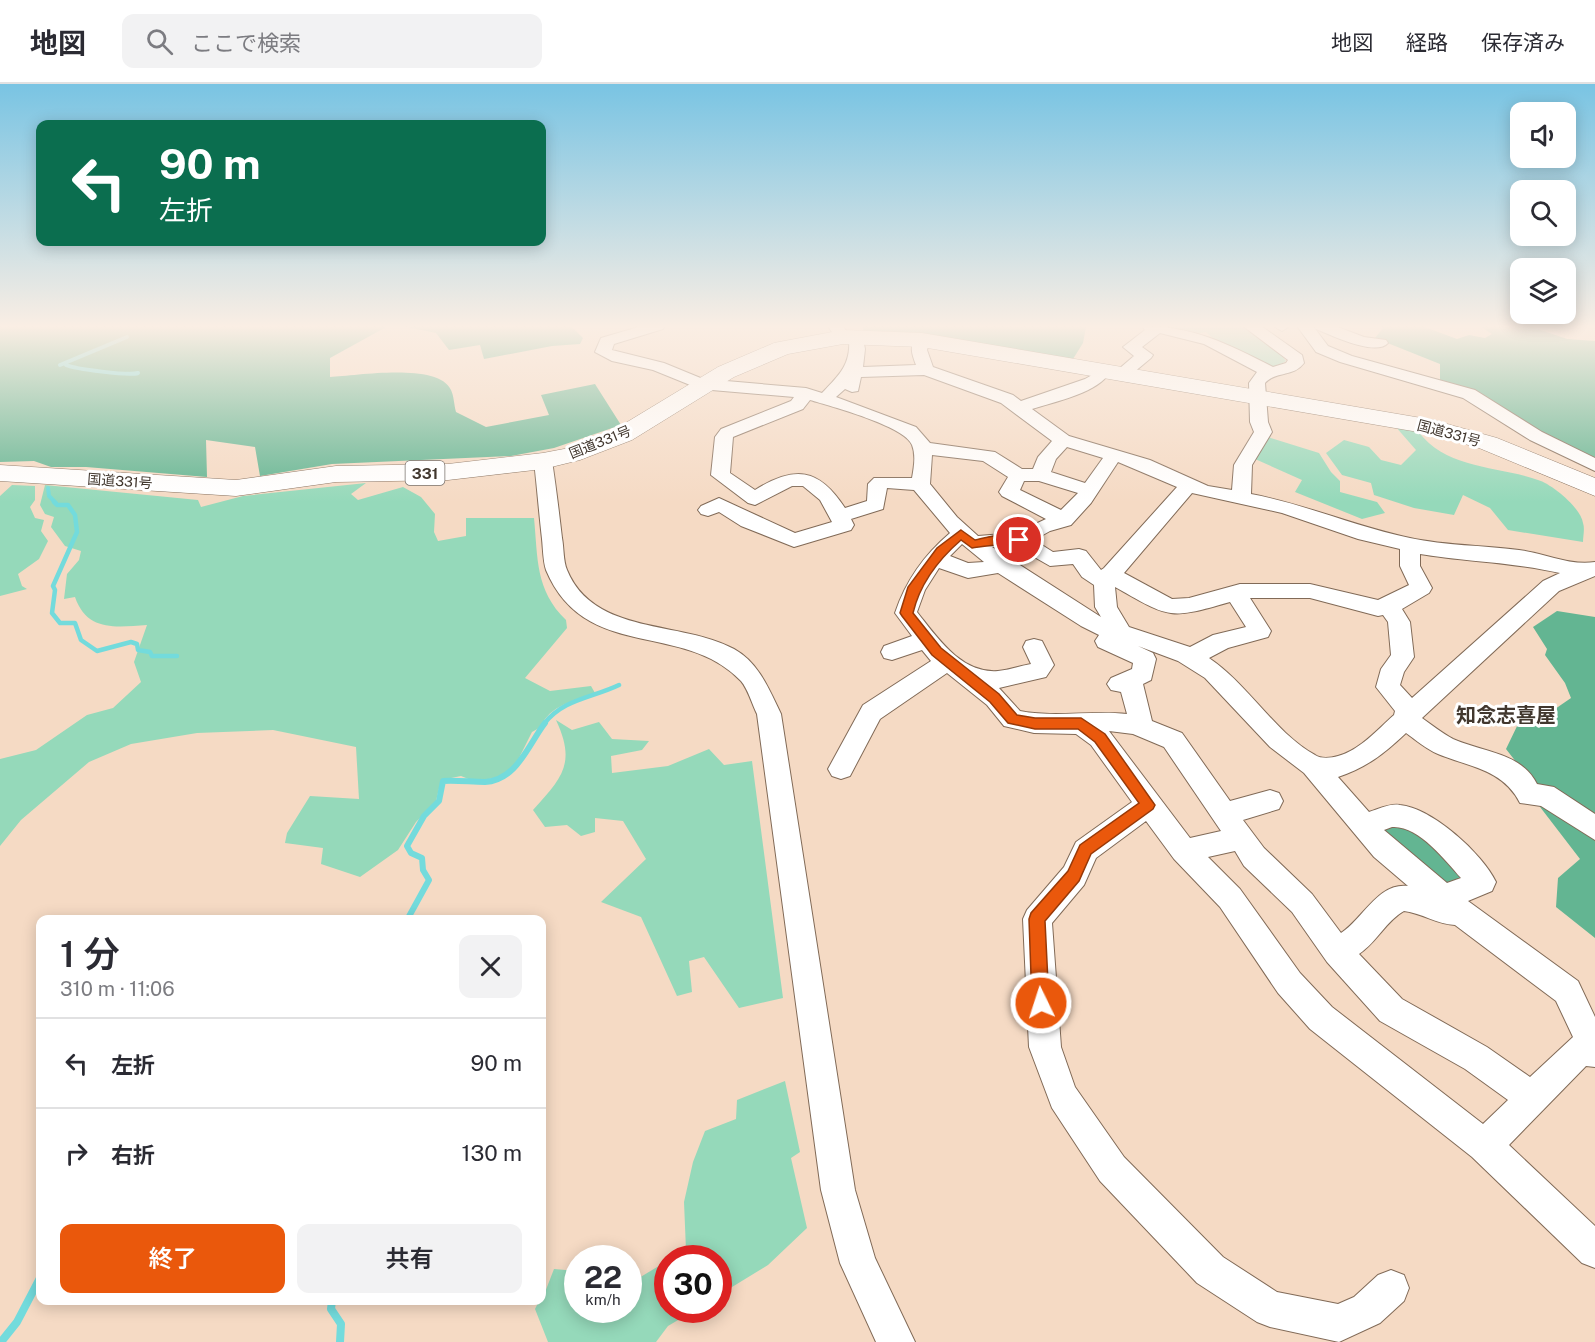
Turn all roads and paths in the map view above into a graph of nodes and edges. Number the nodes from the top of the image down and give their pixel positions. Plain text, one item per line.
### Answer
1 (706, 385) edge
2 (714, 385) edge
3 (832, 385) edge
4 (853, 385) edge
5 (972, 385) edge
6 (1086, 385) edge
7 (1188, 385) edge
8 (1258, 385) edge
9 (1436, 385) edge
10 (816, 395) junction
11 (1256, 396) junction
12 (1022, 407) junction
13 (868, 412) junction
14 (1063, 440) junction
15 (923, 448) junction
16 (1113, 456) junction
17 (543, 461) junction
18 (1595, 465) edge
19 (0, 473) edge
20 (1018, 475) junction
21 (1040, 475) junction
22 (920, 484) junction
23 (1188, 486) junction
24 (1595, 488) edge
25 (1088, 490) junction
26 (1241, 498) junction
27 (708, 510) dead end
28 (840, 516) junction
29 (1060, 522) junction
30 (967, 539) junction
31 (1019, 540) junction
32 (1410, 545) junction
33 (1078, 556) junction
34 (937, 557) junction
35 (1001, 563) junction
36 (1589, 570) edge
37 (1107, 578) junction
38 (1235, 593) junction
39 (1389, 606) junction
40 (1074, 611) junction
41 (1121, 633) junction
42 (925, 640) junction
43 (1034, 647) dead end
44 (892, 652) dead end
45 (1191, 657) junction
46 (956, 667) junction
47 (878, 707) junction
48 (1408, 715) junction
49 (1081, 724) junction
50 (1138, 725) junction
51 (875, 737) dead end
52 (1314, 766) junction
53 (840, 769) dead end
54 (1270, 801) dead end
55 (1148, 805) junction
56 (1224, 814) junction
57 (1366, 826) junction
58 (1595, 828) edge
59 (1240, 838) junction
60 (1184, 851) junction
61 (1434, 898) junction
62 (1337, 952) junction
63 (1592, 1047) edge
64 (1531, 1097) junction
65 (1484, 1145) junction
66 (1595, 1250) edge
67 (1391, 1288) dead end
68 (896, 1342) edge

1 - 17 highway, 国道331号 / 331
2 - 10 street
3 - 10 street
4 - 13 street
5 - 12 street
6 - 12 street
7 - 11 highway, 国道331号 / 331
8 - 11 street
9 - 18 street
10 - 13 street
10 - 28 street
11 - 24 highway, 国道331号 / 331
11 - 26 street
12 - 14 street
13 - 15 street
14 - 16 street
14 - 21 street
15 - 20 street
15 - 22 street
16 - 23 street
16 - 25 street
17 - 19 highway, 国道331号 / 331
17 - 68 street
20 - 21 street
20 - 29 street
21 - 25 street
22 - 28 street
22 - 30 street
23 - 26 street
23 - 37 street
25 - 29 street
26 - 32 street
27 - 28 street
29 - 31 street
29 - 33 street
30 - 31 street
30 - 34 street
30 - 35 street
31 - 33 street
32 - 36 street
32 - 39 street
33 - 37 street
34 - 35 street
34 - 42 street
35 - 40 street
36 - 48 street
37 - 38 street
37 - 41 street
38 - 39 street
38 - 45 street
39 - 48 street
40 - 41 street
40 - 50 street
41 - 45 street
42 - 44 street
42 - 46 street
43 - 46 street
45 - 52 street
46 - 47 street
46 - 49 street
47 - 51 street
47 - 53 street
48 - 52 street
48 - 58 street
49 - 50 street
49 - 55 street
50 - 56 street
52 - 57 street
54 - 56 street
55 - 60 street
55 - 67 street
56 - 59 street
57 - 61 street
57 - 61 street
59 - 60 street
59 - 62 street
60 - 65 street
61 - 62 street
61 - 63 street
62 - 64 street
63 - 64 street
64 - 65 street
65 - 66 street

